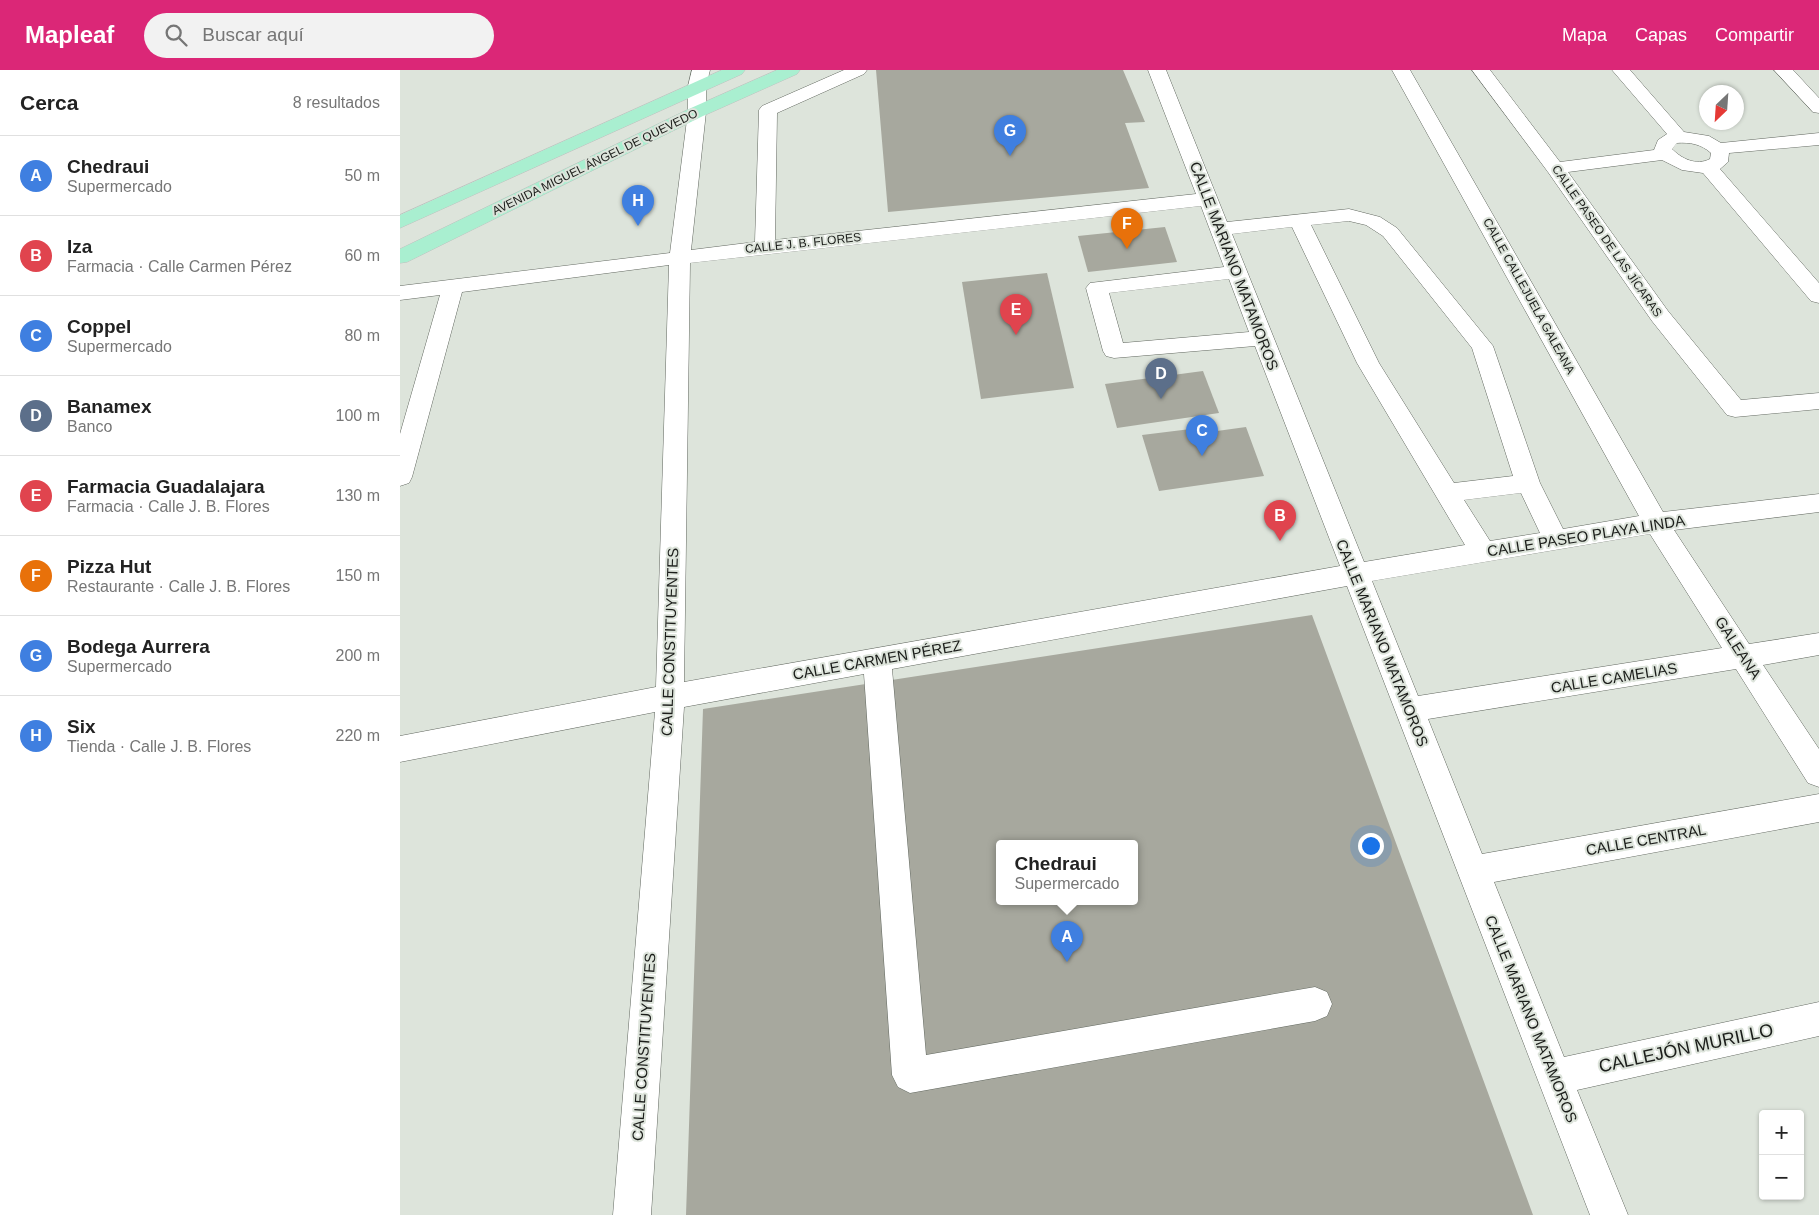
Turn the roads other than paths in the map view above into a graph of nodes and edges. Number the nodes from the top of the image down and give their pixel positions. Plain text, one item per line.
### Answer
1 (736, 70) edge
2 (792, 70) edge
3 (858, 70) edge
4 (1157, 70) edge
5 (1401, 70) edge
6 (1481, 70) edge
7 (1621, 70) edge
8 (1783, 70) edge
9 (764, 82) junction
10 (698, 89) edge
11 (1819, 108) edge
12 (768, 110) junction
13 (1679, 137) junction
14 (1819, 139) edge
15 (1717, 149) junction
16 (1666, 154) junction
17 (1708, 167) junction
18 (1555, 168) junction
19 (1207, 199) junction
20 (1298, 220) junction
21 (400, 222) edge
22 (1220, 229) junction
23 (766, 247) junction
24 (400, 257) edge
25 (680, 258) junction
26 (1237, 272) junction
27 (453, 285) junction
28 (400, 293) edge
29 (1819, 296) edge
30 (1262, 338) junction
31 (1819, 401) edge
32 (400, 477) edge
33 (1528, 482) junction
34 (1446, 493) junction
35 (1819, 503) edge
36 (1656, 523) junction
37 (1556, 540) junction
38 (1483, 552) junction
39 (1354, 574) junction
40 (1819, 644) edge
41 (1744, 657) junction
42 (876, 660) junction
43 (670, 696) junction
44 (1409, 710) junction
45 (400, 749) edge
46 (1819, 774) edge
47 (1819, 808) edge
48 (1472, 871) junction
49 (1315, 1004) dead end
50 (1819, 1019) edge
51 (1554, 1076) junction
52 (632, 1215) edge
53 (1609, 1215) edge

1 - 10 main road, AVENIDA MIGUEL ÁNGEL DE QUEVEDO
2 - 9 main road, AVENIDA MIGUEL ÁNGEL DE QUEVEDO
3 - 12 street
4 - 19 street, CALLE MARIANO MATAMOROS
5 - 36 street, CALLE CALLEJUELA GALEANA
6 - 18 street, CALLE PASEO DE LAS JÍCARAS
7 - 13 street
8 - 11 street
9 - 10 main road, AVENIDA MIGUEL ÁNGEL DE QUEVEDO
9 - 12 street
10 - 21 main road, AVENIDA MIGUEL ÁNGEL DE QUEVEDO
10 - 24 main road, AVENIDA MIGUEL ÁNGEL DE QUEVEDO
10 - 25 street, CALLE CONSTITUYENTES
12 - 23 street
13 - 15 street
13 - 16 street
14 - 15 street
15 - 17 street
16 - 17 street
16 - 18 street
17 - 29 street
18 - 31 street, CALLE PASEO DE LAS JÍCARAS
19 - 22 street, CALLE MARIANO MATAMOROS
19 - 23 street, CALLE J. B. FLORES
20 - 22 street
20 - 33 street
20 - 34 street
22 - 26 street, CALLE MARIANO MATAMOROS
23 - 25 street, CALLE J. B. FLORES
25 - 27 street, CALLE J. B. FLORES
25 - 43 street, CALLE CONSTITUYENTES
26 - 30 street, CALLE MARIANO MATAMOROS
26 - 30 street
27 - 28 street, CALLE J. B. FLORES
27 - 32 street
30 - 39 street, CALLE MARIANO MATAMOROS
33 - 34 street
33 - 37 street
34 - 38 street
35 - 36 street, CALLE PASEO PLAYA LINDA
36 - 37 street, CALLE PASEO PLAYA LINDA
36 - 41 street, GALEANA
37 - 38 street, CALLE PASEO PLAYA LINDA
38 - 39 street, CALLE PASEO PLAYA LINDA
39 - 42 street, CALLE CARMEN PÉREZ
39 - 44 street, CALLE MARIANO MATAMOROS
40 - 41 street, CALLE CAMELIAS
41 - 44 street, CALLE CAMELIAS
41 - 46 street, GALEANA
42 - 43 street, CALLE CARMEN PÉREZ
42 - 49 street
43 - 45 street, CALLE CARMEN PÉREZ
43 - 52 street, CALLE CONSTITUYENTES
44 - 48 street, CALLE MARIANO MATAMOROS
47 - 48 street, CALLE CENTRAL
48 - 51 street, CALLE MARIANO MATAMOROS
50 - 51 street, CALLEJÓN MURILLO
51 - 53 street, CALLE MARIANO MATAMOROS

